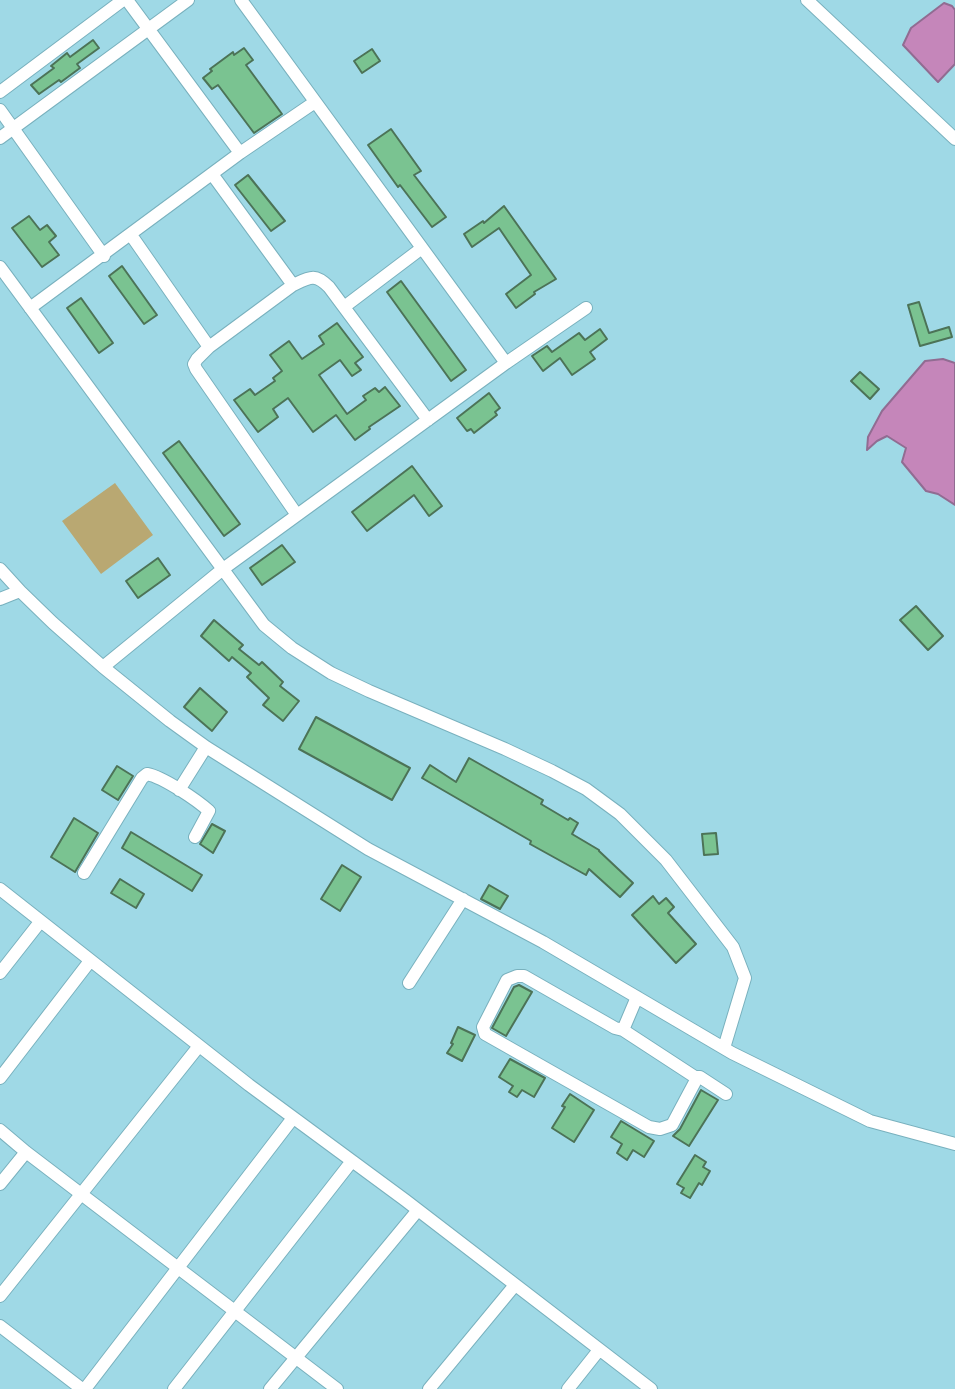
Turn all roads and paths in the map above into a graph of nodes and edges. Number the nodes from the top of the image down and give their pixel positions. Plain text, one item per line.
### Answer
1 (125, 0) edge
2 (188, 0) edge
3 (241, 0) edge
4 (807, 0) edge
5 (148, 29) junction
6 (0, 92) edge
7 (315, 102) junction
8 (0, 110) edge
9 (13, 128) junction
10 (0, 138) edge
11 (955, 139) edge
12 (240, 153) junction
13 (212, 174) junction
14 (131, 235) junction
15 (422, 248) junction
16 (104, 256) junction
17 (0, 267) edge
18 (293, 285) junction
19 (344, 307) junction
20 (586, 307) dead end
21 (30, 308) junction
22 (209, 347) junction
23 (506, 363) junction
24 (428, 420) junction
25 (297, 515) junction
26 (0, 569) edge
27 (223, 569) junction
28 (20, 591) junction
29 (0, 599) edge
30 (103, 667) junction
31 (206, 747) junction
32 (179, 790) junction
33 (195, 837) dead end
34 (84, 873) dead end
35 (0, 889) edge
36 (463, 899) junction
37 (40, 922) junction
38 (90, 961) junction
39 (0, 973) edge
40 (409, 983) dead end
41 (637, 997) junction
42 (623, 1030) junction
43 (199, 1046) junction
44 (724, 1048) junction
45 (695, 1077) junction
46 (0, 1078) edge
47 (726, 1094) dead end
48 (293, 1118) junction
49 (0, 1130) edge
50 (955, 1144) edge
51 (26, 1152) junction
52 (352, 1161) junction
53 (0, 1184) edge
54 (81, 1194) junction
55 (418, 1210) junction
56 (178, 1268) junction
57 (515, 1285) junction
58 (0, 1296) edge
59 (235, 1311) junction
60 (0, 1326) edge
61 (599, 1350) junction
62 (296, 1358) junction
63 (84, 1389) edge
64 (174, 1389) edge
65 (270, 1389) edge
66 (337, 1389) edge
67 (429, 1389) edge
68 (568, 1389) edge
69 (651, 1389) edge

1 - 5 street
1 - 6 street
2 - 5 street
3 - 7 street
4 - 11 street
5 - 9 street
5 - 12 street
7 - 12 street
7 - 15 street
8 - 9 street
9 - 10 street
9 - 16 street
12 - 13 street
13 - 14 street
13 - 18 street
14 - 16 street
14 - 22 street
15 - 19 street
15 - 23 street
16 - 21 street
17 - 21 street
18 - 19 street
18 - 22 street
19 - 24 street
20 - 23 street
21 - 27 street
22 - 25 street
23 - 24 street
24 - 25 street
25 - 27 street
26 - 28 street
27 - 30 street
27 - 44 street
28 - 29 street
28 - 30 street
30 - 31 street
31 - 32 street
31 - 36 street
32 - 33 street
32 - 34 street
35 - 37 street
36 - 40 street
36 - 41 street
37 - 38 street
37 - 39 street
38 - 43 street
38 - 46 street
41 - 42 street
41 - 44 street
42 - 45 street
42 - 45 street
43 - 48 street
43 - 54 street
44 - 50 street
45 - 47 street
48 - 52 street
48 - 56 street
49 - 51 street
51 - 53 street
51 - 54 street
52 - 55 street
52 - 59 street
54 - 56 street
54 - 58 street
55 - 57 street
55 - 62 street
56 - 59 street
56 - 63 street
57 - 61 street
57 - 67 street
59 - 62 street
59 - 64 street
60 - 63 street
61 - 68 street
61 - 69 street
62 - 65 street
62 - 66 street

